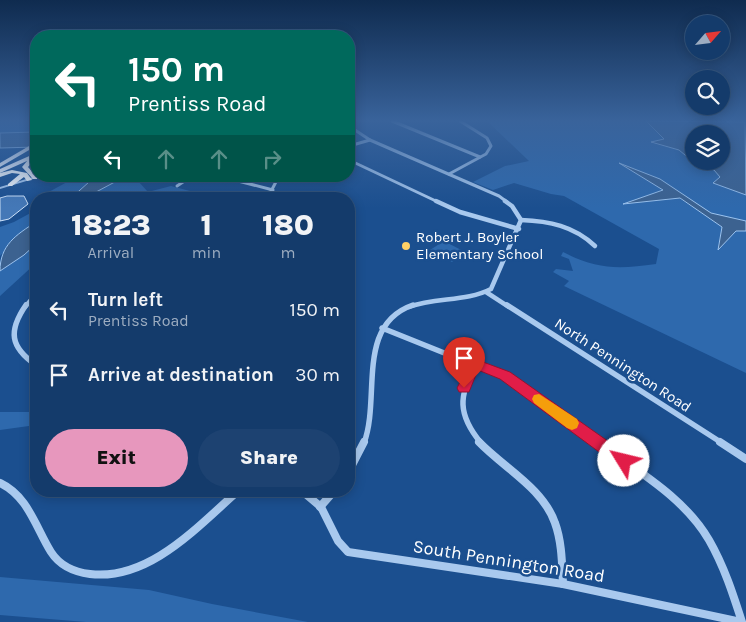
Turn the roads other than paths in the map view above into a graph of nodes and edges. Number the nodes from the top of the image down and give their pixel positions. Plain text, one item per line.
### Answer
1 (27, 150) edge
2 (393, 150) edge
3 (463, 150) edge
4 (490, 150) edge
5 (480, 157) junction
6 (30, 158) edge
7 (30, 161) edge
8 (355, 163) edge
9 (0, 165) edge
10 (0, 171) edge
11 (30, 171) edge
12 (30, 174) edge
13 (449, 174) junction
14 (0, 175) edge
15 (30, 176) edge
16 (183, 182) edge
17 (242, 182) edge
18 (276, 182) edge
19 (10, 185) joint
20 (177, 186) dead end
21 (0, 188) edge
22 (273, 190) joint
23 (521, 220) junction
24 (519, 229) junction
25 (595, 246) dead end
26 (486, 292) junction
27 (30, 302) edge
28 (382, 328) junction
29 (30, 361) edge
30 (475, 364) junction
31 (746, 458) edge
32 (355, 461) edge
33 (0, 483) edge
34 (231, 497) edge
35 (309, 497) edge
36 (329, 497) edge
37 (320, 507) junction
38 (563, 584) junction
39 (741, 622) edge

1 - 9 highway
2 - 13 street
3 - 5 street
4 - 5 street
5 - 13 street
6 - 10 highway
7 - 11 highway
8 - 24 street
12 - 14 highway
13 - 23 street
15 - 19 highway
16 - 20 street
17 - 22 street
18 - 22 street
19 - 21 street
23 - 24 street
23 - 25 street
24 - 26 street
26 - 28 street
26 - 31 street, North Pennington Road
27 - 29 street
28 - 30 street
28 - 32 street
30 - 38 street
30 - 39 street
33 - 34 street
35 - 37 street, South Pennington Road
36 - 37 street
37 - 38 street, South Pennington Road
38 - 39 street, South Pennington Road

